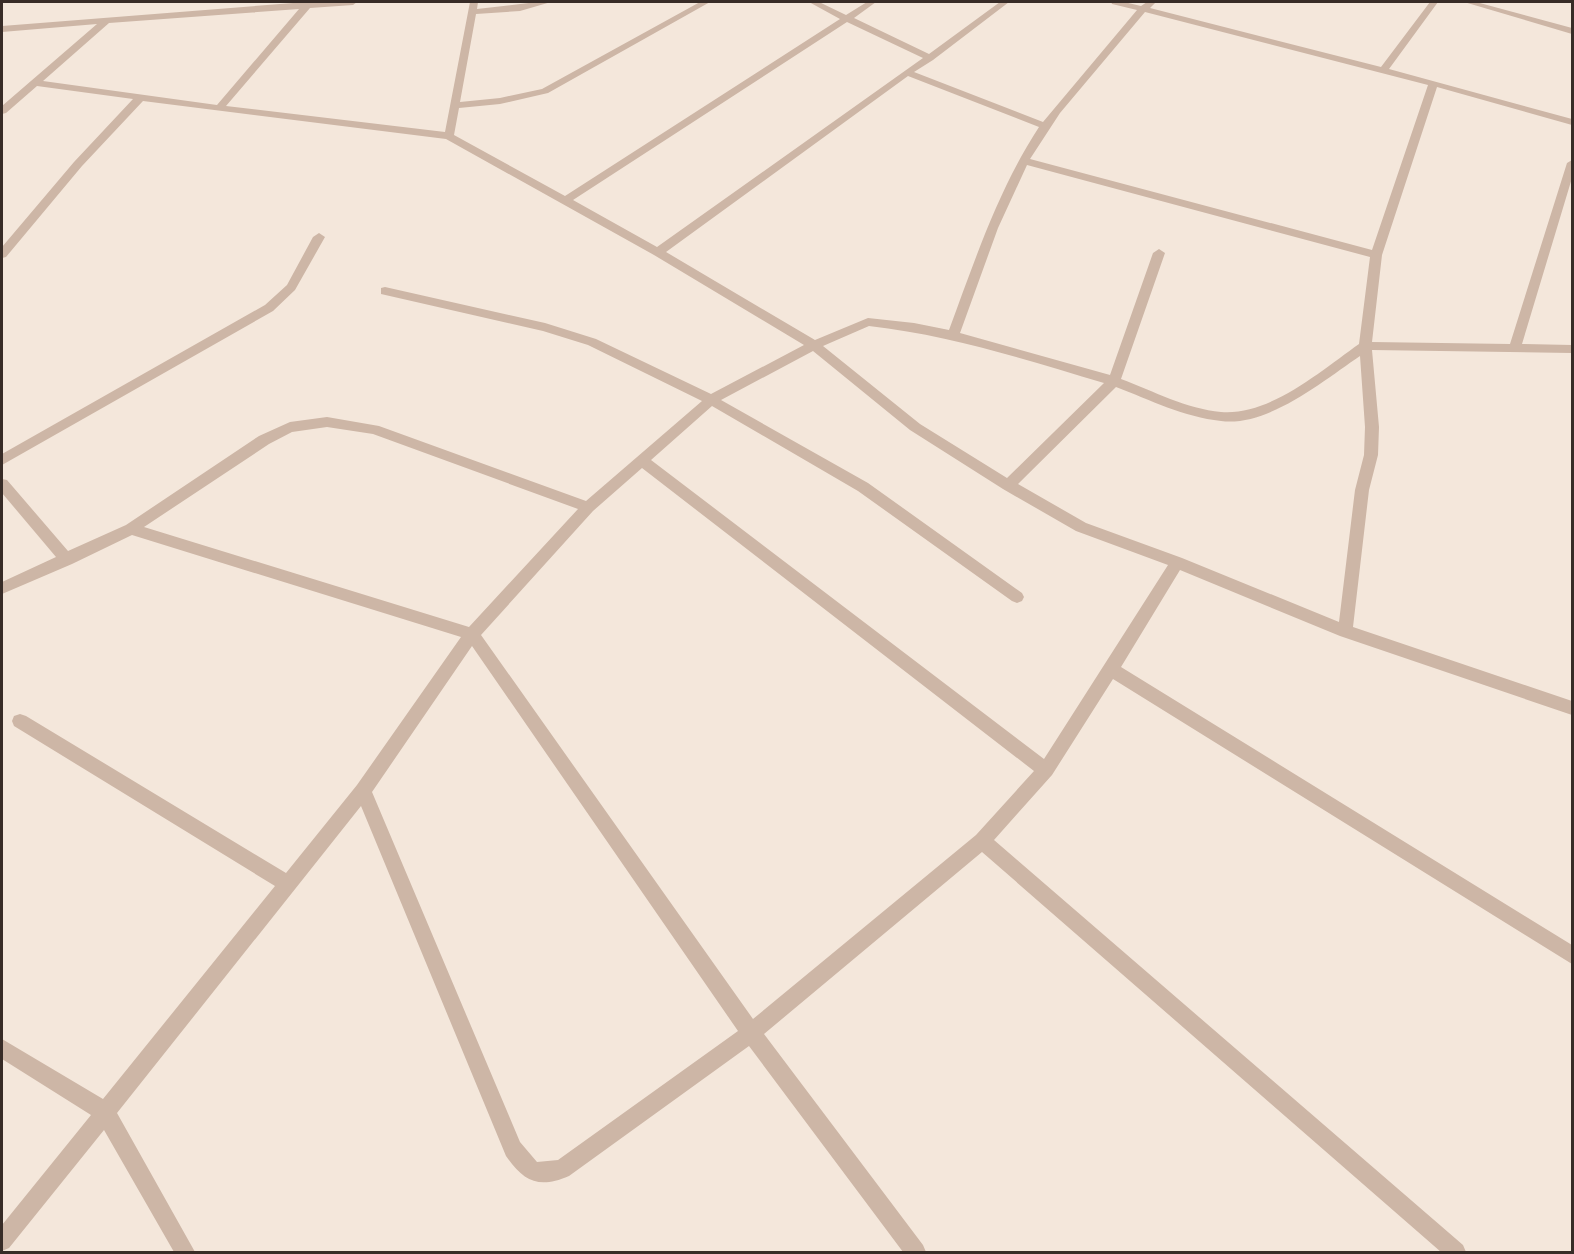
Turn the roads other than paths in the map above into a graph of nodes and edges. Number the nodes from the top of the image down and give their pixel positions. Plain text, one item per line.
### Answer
1 (353, 2) edge
2 (547, 2) edge
3 (706, 2) edge
4 (813, 2) edge
5 (872, 2) edge
6 (1005, 2) edge
7 (1115, 2) edge
8 (1152, 2) edge
9 (1434, 2) edge
10 (1468, 2) edge
11 (310, 3) edge
12 (474, 7) edge
13 (1142, 10) junction
14 (848, 17) junction
15 (108, 20) junction
16 (2, 29) edge
17 (1572, 31) edge
18 (930, 58) junction
19 (1383, 70) junction
20 (907, 72) junction
21 (35, 83) junction
22 (1433, 83) junction
23 (141, 97) junction
24 (454, 106) junction
25 (219, 108) junction
26 (2, 111) edge
27 (1572, 122) edge
28 (1045, 126) junction
29 (449, 136) junction
30 (1024, 161) junction
31 (1572, 163) edge
32 (565, 201) junction
33 (319, 237) dead end
34 (4, 248) edge
35 (658, 252) junction
36 (1159, 253) dead end
37 (1376, 255) junction
38 (385, 291) dead end
39 (953, 336) junction
40 (814, 345) junction
41 (1365, 346) junction
42 (1515, 347) junction
43 (1572, 349) edge
44 (1114, 381) junction
45 (711, 400) junction
46 (2, 460) edge
47 (641, 460) junction
48 (2, 484) edge
49 (1008, 485) junction
50 (588, 507) junction
51 (130, 529) junction
52 (67, 560) junction
53 (1177, 562) junction
54 (2, 588) edge
55 (1017, 597) dead end
56 (1345, 631) junction
57 (472, 634) junction
58 (1111, 669) junction
59 (1572, 708) edge
60 (20, 721) dead end
61 (1046, 770) junction
62 (363, 791) junction
63 (982, 841) junction
64 (288, 884) junction
65 (1572, 955) edge
66 (751, 1033) junction
67 (2, 1048) edge
68 (105, 1112) junction
69 (2, 1241) edge
70 (185, 1252) edge
71 (916, 1252) edge
72 (1455, 1252) edge

1 - 11 street
2 - 12 street
3 - 24 street
4 - 14 street
5 - 14 street
6 - 18 street
7 - 13 street
8 - 13 street
9 - 19 street
10 - 17 street
11 - 15 street
11 - 25 street
12 - 24 street
13 - 19 street
13 - 28 street
14 - 18 street
14 - 32 street
15 - 16 street
15 - 21 street
18 - 20 street
19 - 22 street
20 - 28 street
20 - 35 street
21 - 23 street
21 - 26 street
22 - 27 street
22 - 37 street
23 - 25 street
23 - 34 street
24 - 29 street
25 - 29 street
28 - 30 street
29 - 32 street
30 - 37 street
30 - 39 street
31 - 42 street
32 - 35 street
33 - 46 street
35 - 40 street
36 - 44 street
37 - 41 street
38 - 45 street
39 - 40 street
39 - 44 street
40 - 45 street
40 - 49 street
41 - 42 street
41 - 44 street
41 - 56 street
42 - 43 street
44 - 49 street
45 - 47 street
45 - 55 street
47 - 50 street
47 - 61 street
48 - 52 street
49 - 53 street
50 - 51 street
50 - 57 street
51 - 52 street
51 - 57 street
52 - 54 street
53 - 56 street
53 - 58 street
56 - 59 street
57 - 62 street
57 - 66 street
58 - 61 street
58 - 65 street
60 - 64 street
61 - 63 street
62 - 64 street
62 - 66 street
63 - 66 street
63 - 72 street
64 - 68 street
66 - 71 street
67 - 68 street
68 - 69 street
68 - 70 street

